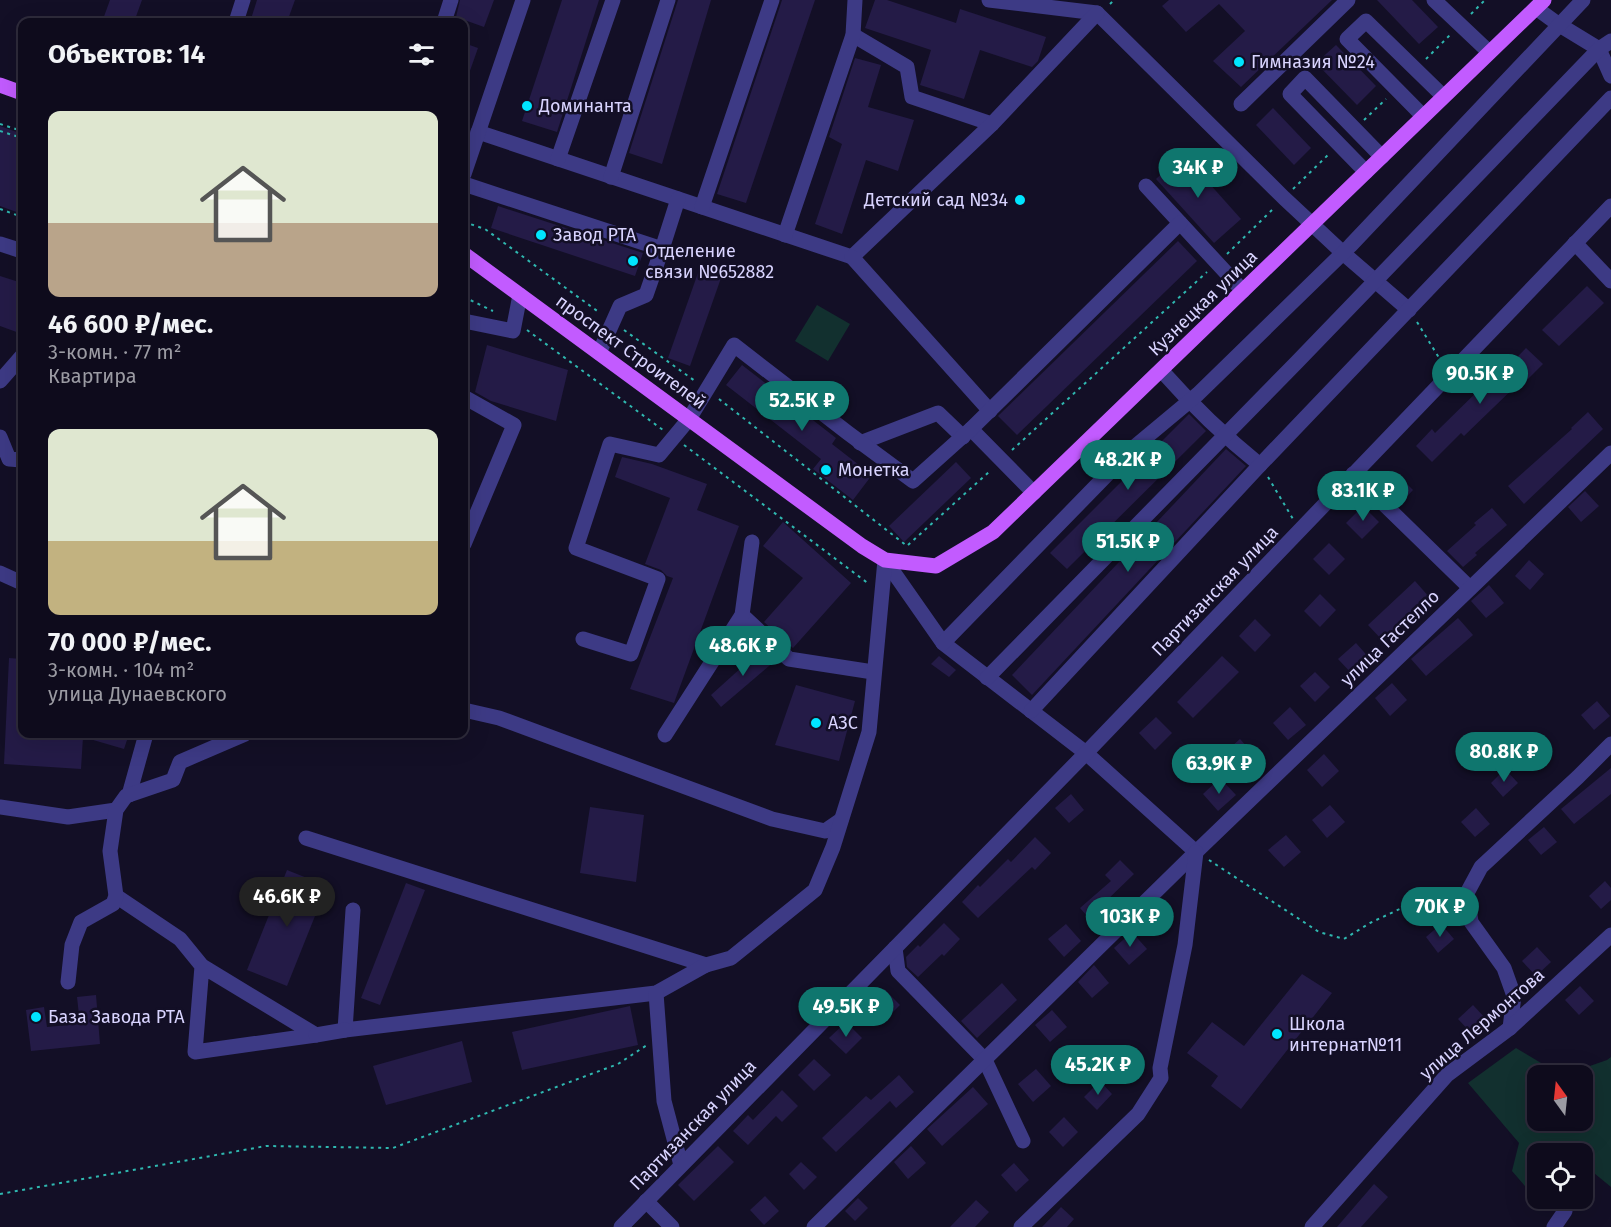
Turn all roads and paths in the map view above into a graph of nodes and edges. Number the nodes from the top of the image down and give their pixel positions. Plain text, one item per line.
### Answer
1 (243, 0) edge
2 (451, 0) edge
3 (523, 0) edge
4 (613, 0) edge
5 (668, 0) edge
6 (772, 0) edge
7 (855, 0) edge
8 (989, 0) edge
9 (1114, 0) edge
10 (1348, 0) edge
11 (1434, 0) edge
12 (1485, 0) edge
13 (1583, 0) edge
14 (1540, 4) edge
15 (1103, 8) junction
16 (237, 18) edge
17 (445, 18) edge
18 (1558, 24) junction
19 (1460, 25) junction
20 (853, 35) junction
21 (1605, 45) edge
22 (1489, 52) junction
23 (1415, 69) junction
24 (1611, 76) edge
25 (0, 85) edge
26 (1396, 88) junction
27 (18, 92) edge
28 (1443, 96) junction
29 (1611, 99) edge
30 (1241, 104) dead end
31 (1423, 116) junction
32 (0, 124) edge
33 (992, 124) junction
34 (1355, 129) junction
35 (18, 130) edge
36 (0, 131) edge
37 (478, 132) junction
38 (18, 137) edge
39 (1339, 144) junction
40 (1382, 157) junction
41 (558, 159) junction
42 (468, 162) edge
43 (1366, 172) junction
44 (611, 177) junction
45 (468, 185) edge
46 (1146, 186) dead end
47 (1284, 198) junction
48 (678, 199) junction
49 (1611, 206) edge
50 (702, 207) junction
51 (0, 209) edge
52 (18, 216) edge
53 (468, 223) edge
54 (1180, 223) junction
55 (1313, 224) junction
56 (785, 235) junction
57 (1575, 243) junction
58 (0, 244) edge
59 (662, 249) junction
60 (18, 250) edge
61 (1343, 253) junction
62 (468, 257) edge
63 (852, 257) junction
64 (1217, 263) junction
65 (1611, 281) edge
66 (1375, 282) junction
67 (1243, 291) junction
68 (520, 295) junction
69 (468, 299) edge
70 (1409, 310) junction
71 (468, 322) edge
72 (515, 322) junction
73 (613, 322) junction
74 (599, 353) junction
75 (18, 361) edge
76 (1161, 370) junction
77 (1449, 375) junction
78 (0, 381) edge
79 (707, 390) junction
80 (468, 399) edge
81 (1188, 402) junction
82 (990, 411) junction
83 (689, 419) junction
84 (967, 433) junction
85 (1224, 436) junction
86 (0, 437) edge
87 (673, 437) junction
88 (860, 442) junction
89 (1611, 453) edge
90 (18, 460) edge
91 (1002, 460) junction
92 (1260, 465) junction
93 (1353, 474) junction
94 (1034, 493) junction
95 (1300, 530) junction
96 (468, 534) edge
97 (752, 542) dead end
98 (862, 546) joint
99 (885, 560) junction
100 (0, 573) edge
101 (18, 581) edge
102 (1470, 588) junction
103 (881, 594) junction
104 (742, 615) junction
105 (584, 639) dead end
106 (943, 644) junction
107 (873, 672) junction
108 (987, 678) junction
109 (468, 711) edge
110 (1031, 711) junction
111 (665, 735) dead end
112 (145, 738) edge
113 (236, 738) edge
114 (1611, 744) edge
115 (1086, 753) junction
116 (129, 795) junction
117 (0, 807) edge
118 (116, 810) junction
119 (841, 820) junction
120 (306, 838) dead end
121 (1196, 852) junction
122 (1467, 894) junction
123 (116, 896) junction
124 (353, 909) dead end
125 (1611, 935) edge
126 (895, 948) junction
127 (706, 965) junction
128 (202, 966) junction
129 (68, 982) dead end
130 (656, 993) junction
131 (1510, 1028) junction
132 (345, 1030) junction
133 (316, 1035) junction
134 (659, 1037) junction
135 (985, 1060) junction
136 (1023, 1141) dead end
137 (681, 1165) junction
138 (0, 1194) edge
139 (650, 1206) junction
140 (1565, 1211) dead end
141 (621, 1227) edge
142 (653, 1227) edge
143 (672, 1227) edge
144 (814, 1227) edge
145 (1022, 1227) edge
146 (1312, 1227) edge
147 (1554, 1227) edge

1 - 16 street
2 - 17 street
3 - 37 street
4 - 41 street
5 - 44 street
6 - 50 street
7 - 20 street
8 - 15 street
9 - 15 path
10 - 30 street
11 - 19 street
12 - 19 path
13 - 18 street
14 - 18 street
14 - 22 main road, Кузнецкая улица
15 - 33 street
15 - 47 street
18 - 21 street
18 - 61 street
19 - 22 street
19 - 23 path
20 - 33 street
20 - 56 street
21 - 24 street
21 - 66 street
22 - 28 main road, Кузнецкая улица
23 - 26 street
23 - 28 street
25 - 27 main road
26 - 31 street
26 - 34 path
28 - 31 main road, Кузнецкая улица
29 - 70 street
31 - 40 main road, Кузнецкая улица
32 - 35 path
33 - 63 street
34 - 39 street
34 - 40 street
36 - 38 path
37 - 41 street
37 - 42 street
39 - 43 street
39 - 47 path
40 - 43 main road, Кузнецкая улица
41 - 44 street
43 - 55 main road, Кузнецкая улица
44 - 48 street
45 - 59 street
46 - 54 street
47 - 55 street
47 - 64 path
48 - 50 street
48 - 59 street
49 - 57 street, Партизанская улица
50 - 56 street
51 - 52 path
53 - 73 path
54 - 64 street
54 - 82 street
55 - 61 street
55 - 67 main road, Кузнецкая улица
56 - 63 street
57 - 65 street
57 - 77 street, Партизанская улица
58 - 60 street
59 - 73 street
61 - 66 street
61 - 81 street
62 - 68 main road, проспект Строителей
63 - 82 street
64 - 67 street
64 - 91 path
66 - 70 street
66 - 85 street
67 - 76 main road, Кузнецкая улица
68 - 72 street
68 - 74 main road, проспект Строителей
69 - 72 path
70 - 77 path
70 - 92 street
71 - 72 street
72 - 87 path
73 - 74 street
73 - 79 path
74 - 83 main road, проспект Строителей
75 - 78 street
76 - 81 street
76 - 94 main road, Кузнецкая улица
77 - 93 street, Партизанская улица
79 - 83 street
79 - 88 street
79 - 91 path
80 - 96 street
81 - 85 street
81 - 106 street
82 - 84 street
83 - 87 street
83 - 98 main road, проспект Строителей
84 - 88 street
84 - 88 street
84 - 91 street
85 - 92 street
85 - 108 street
86 - 90 street
87 - 103 path
87 - 105 street
89 - 102 street, улица Гастелло
91 - 94 street
92 - 95 path
92 - 110 street
93 - 95 street, Партизанская улица
93 - 102 street
94 - 99 main road, Кузнецкая улица
95 - 115 street, Партизанская улица
97 - 104 street
98 - 99 main road, Кузнецкая улица
99 - 103 street
99 - 106 street
100 - 101 street
102 - 121 street, улица Гастелло
103 - 107 street
104 - 107 street
104 - 111 street
106 - 108 street
107 - 119 street
108 - 110 street
109 - 119 street
110 - 115 street
112 - 116 street
113 - 116 street
114 - 122 street
115 - 121 street
115 - 126 street, Партизанская улица
116 - 118 street
117 - 118 street
118 - 123 street
119 - 127 street
120 - 127 street
121 - 122 path
121 - 135 street, улица Гастелло
121 - 145 street
122 - 131 street
123 - 128 street
123 - 129 street
124 - 132 street
125 - 131 street, улица Лермонтова
126 - 135 street
126 - 137 street, Партизанская улица
127 - 130 street
128 - 133 street
128 - 133 street
130 - 132 street
130 - 134 street
131 - 146 street, улица Лермонтова
132 - 133 street
134 - 137 street
134 - 138 path
135 - 136 street
135 - 144 street, улица Гастелло
137 - 139 street, Партизанская улица
139 - 141 street, Партизанская улица
139 - 142 street
139 - 143 street
140 - 147 street

